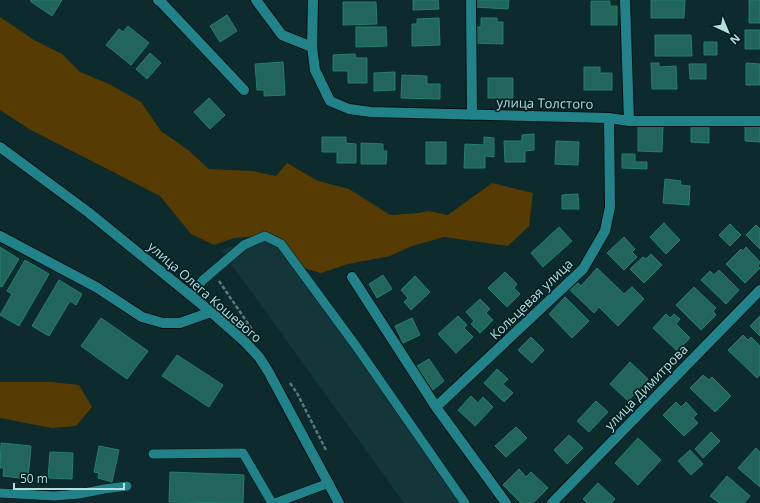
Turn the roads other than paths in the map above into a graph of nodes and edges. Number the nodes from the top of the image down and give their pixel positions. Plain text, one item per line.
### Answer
1 (158, 0) edge
2 (256, 0) edge
3 (313, 0) edge
4 (471, 0) edge
5 (625, 0) edge
6 (312, 47) junction
7 (244, 90) dead end
8 (472, 115) junction
9 (609, 118) junction
10 (629, 121) junction
11 (760, 121) edge
12 (0, 148) edge
13 (0, 236) edge
14 (352, 277) dead end
15 (760, 290) edge
16 (190, 295) junction
17 (212, 312) junction
18 (436, 407) junction
19 (153, 454) dead end
20 (328, 483) junction
21 (127, 486) dead end
22 (0, 493) edge
23 (272, 503) edge
24 (276, 503) edge
25 (339, 503) edge
26 (465, 503) edge
27 (506, 503) edge
28 (552, 503) edge

1 - 7 street
2 - 6 street
3 - 6 street
4 - 8 street
5 - 10 street
6 - 8 street, улица Толстого
8 - 9 street, улица Толстого
9 - 10 street, улица Толстого
9 - 18 street, Кольцевая улица
10 - 11 street, улица Толстого
12 - 16 street, улица Олега Кошевого
13 - 17 street
14 - 18 street
15 - 28 street, улица Димитрова
16 - 17 street, улица Олега Кошевого
16 - 26 lane
17 - 20 street, улица Олега Кошевого
18 - 27 street
19 - 23 lane
20 - 24 lane
20 - 25 street, улица Олега Кошевого
21 - 22 lane

